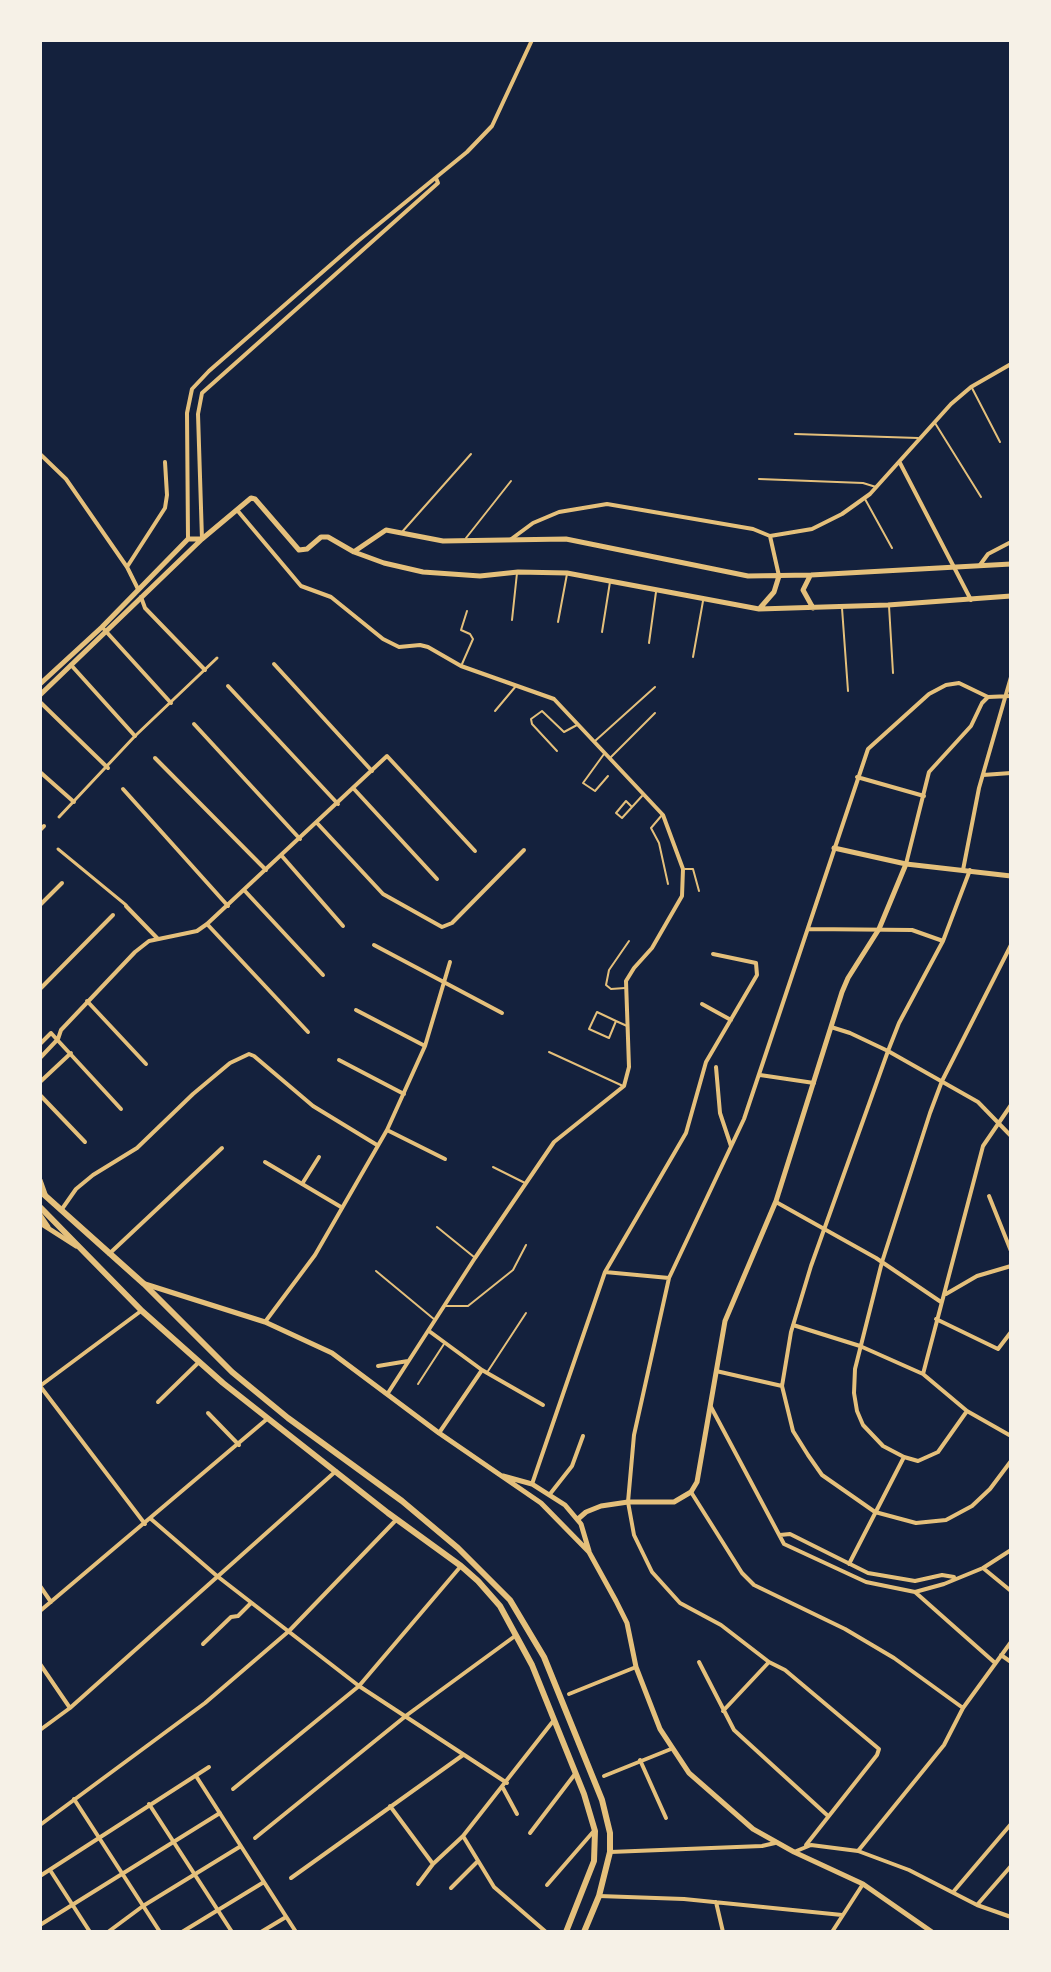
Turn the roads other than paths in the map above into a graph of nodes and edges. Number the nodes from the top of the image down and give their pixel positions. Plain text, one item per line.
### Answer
1 (532, 40) edge
2 (435, 177) junction
3 (288, 302) junction
4 (295, 309) junction
5 (1011, 364) edge
6 (971, 387) junction
7 (934, 421) junction
8 (795, 434) dead end
9 (919, 438) junction
10 (1000, 442) dead end
11 (40, 454) edge
12 (471, 454) dead end
13 (165, 462) dead end
14 (900, 463) junction
15 (759, 479) dead end
16 (511, 481) dead end
17 (877, 488) junction
18 (981, 497) dead end
19 (864, 498) junction
20 (236, 509) junction
21 (401, 533) junction
22 (770, 536) junction
23 (188, 539) junction
24 (202, 539) junction
25 (510, 540) junction
26 (463, 542) junction
27 (1011, 542) edge
28 (892, 548) dead end
29 (354, 552) junction
30 (1011, 564) edge
31 (980, 565) junction
32 (127, 567) junction
33 (956, 568) junction
34 (518, 572) junction
35 (567, 573) junction
36 (811, 575) junction
37 (779, 576) junction
38 (610, 581) junction
39 (138, 589) junction
40 (656, 591) junction
41 (1011, 596) edge
42 (141, 597) junction
43 (703, 600) junction
44 (971, 600) junction
45 (888, 605) junction
46 (842, 607) junction
47 (813, 608) junction
48 (759, 609) junction
49 (467, 611) dead end
50 (512, 620) dead end
51 (558, 622) dead end
52 (102, 627) junction
53 (108, 632) junction
54 (602, 632) dead end
55 (649, 643) dead end
56 (693, 657) dead end
57 (217, 658) dead end
58 (274, 664) dead end
59 (71, 665) junction
60 (461, 666) junction
61 (205, 670) junction
62 (893, 673) dead end
63 (1011, 677) edge
64 (40, 684) edge
65 (517, 685) junction
66 (228, 686) dead end
67 (655, 687) dead end
68 (848, 691) dead end
69 (40, 695) edge
70 (1008, 696) edge
71 (988, 697) junction
72 (40, 702) edge
73 (171, 703) junction
74 (495, 711) dead end
75 (655, 713) dead end
76 (194, 724) dead end
77 (578, 725) junction
78 (135, 736) junction
79 (595, 742) junction
80 (557, 751) dead end
81 (607, 756) junction
82 (155, 758) dead end
83 (108, 768) junction
84 (372, 771) junction
85 (40, 772) edge
86 (1011, 773) edge
87 (983, 775) junction
88 (608, 776) dead end
89 (857, 777) junction
90 (123, 789) dead end
91 (354, 789) junction
92 (643, 795) junction
93 (924, 796) junction
94 (74, 802) junction
95 (338, 804) junction
96 (632, 807) dead end
97 (663, 815) junction
98 (59, 817) dead end
99 (317, 823) junction
100 (300, 839) junction
101 (834, 848) junction
102 (58, 849) dead end
103 (524, 850) dead end
104 (475, 851) dead end
105 (281, 855) junction
106 (906, 864) junction
107 (683, 869) junction
108 (266, 870) junction
109 (966, 870) junction
110 (1011, 876) edge
111 (437, 879) dead end
112 (62, 883) dead end
113 (668, 884) dead end
114 (244, 890) junction
115 (699, 891) dead end
116 (40, 905) edge
117 (126, 906) joint
118 (228, 906) junction
119 (113, 915) dead end
120 (207, 924) junction
121 (343, 926) dead end
122 (808, 929) junction
123 (879, 929) junction
124 (158, 939) junction
125 (629, 941) dead end
126 (943, 941) junction
127 (374, 945) dead end
128 (1011, 945) edge
129 (713, 954) dead end
130 (450, 962) dead end
131 (323, 975) dead end
132 (443, 984) junction
133 (626, 988) junction
134 (40, 989) edge
135 (87, 1001) junction
136 (702, 1004) dead end
137 (356, 1010) dead end
138 (502, 1013) dead end
139 (731, 1020) junction
140 (616, 1021) junction
141 (628, 1026) junction
142 (831, 1027) junction
143 (61, 1030) junction
144 (308, 1032) dead end
145 (51, 1033) junction
146 (58, 1039) junction
147 (40, 1044) edge
148 (425, 1046) junction
149 (888, 1051) junction
150 (549, 1052) dead end
151 (71, 1053) junction
152 (40, 1058) edge
153 (339, 1060) dead end
154 (146, 1064) dead end
155 (716, 1067) dead end
156 (760, 1075) junction
157 (942, 1081) junction
158 (40, 1082) edge
159 (814, 1083) junction
160 (624, 1086) junction
161 (404, 1094) junction
162 (40, 1095) edge
163 (1011, 1105) edge
164 (121, 1109) dead end
165 (998, 1122) junction
166 (387, 1130) junction
167 (1011, 1136) edge
168 (85, 1142) dead end
169 (377, 1145) junction
170 (222, 1148) dead end
171 (732, 1148) junction
172 (319, 1157) dead end
173 (445, 1159) dead end
174 (265, 1162) dead end
175 (493, 1167) dead end
176 (40, 1180) edge
177 (302, 1184) junction
178 (526, 1184) junction
179 (42, 1193) edge
180 (989, 1196) dead end
181 (776, 1201) junction
182 (40, 1207) edge
183 (341, 1207) junction
184 (62, 1209) junction
185 (40, 1215) edge
186 (40, 1223) edge
187 (437, 1227) dead end
188 (825, 1229) junction
189 (50, 1231) junction
190 (1010, 1243) edge
191 (526, 1245) dead end
192 (77, 1247) junction
193 (1011, 1251) edge
194 (109, 1254) junction
195 (475, 1258) junction
196 (882, 1262) junction
197 (1011, 1266) edge
198 (376, 1271) dead end
199 (605, 1272) junction
200 (669, 1278) junction
201 (144, 1284) junction
202 (944, 1296) junction
203 (941, 1302) junction
204 (445, 1306) junction
205 (142, 1311) junction
206 (526, 1313) dead end
207 (936, 1319) junction
208 (436, 1321) junction
209 (265, 1322) junction
210 (793, 1325) junction
211 (429, 1331) junction
212 (1011, 1332) edge
213 (444, 1343) junction
214 (860, 1346) junction
215 (200, 1361) junction
216 (408, 1361) junction
217 (378, 1366) dead end
218 (485, 1371) junction
219 (716, 1371) junction
220 (923, 1374) junction
221 (418, 1384) dead end
222 (40, 1386) edge
223 (782, 1386) junction
224 (388, 1393) junction
225 (158, 1402) dead end
226 (543, 1405) dead end
227 (711, 1407) junction
228 (967, 1411) junction
229 (208, 1413) dead end
230 (268, 1418) junction
231 (439, 1433) junction
232 (583, 1436) dead end
233 (1011, 1436) edge
234 (239, 1445) junction
235 (904, 1457) junction
236 (1011, 1461) edge
237 (336, 1471) junction
238 (498, 1475) junction
239 (532, 1484) junction
240 (691, 1492) junction
241 (550, 1494) junction
242 (628, 1502) junction
243 (875, 1512) junction
244 (151, 1519) junction
245 (397, 1519) junction
246 (578, 1519) junction
247 (145, 1524) junction
248 (780, 1535) junction
249 (1011, 1550) edge
250 (589, 1552) junction
251 (849, 1564) junction
252 (461, 1566) junction
253 (983, 1568) junction
254 (217, 1576) junction
255 (955, 1577) junction
256 (40, 1586) edge
257 (1011, 1591) edge
258 (915, 1592) junction
259 (51, 1602) junction
260 (251, 1603) junction
261 (40, 1611) edge
262 (289, 1631) junction
263 (517, 1635) junction
264 (1011, 1642) edge
265 (203, 1644) dead end
266 (1001, 1655) junction
267 (699, 1662) dead end
268 (769, 1662) junction
269 (995, 1662) junction
270 (1011, 1662) edge
271 (40, 1664) edge
272 (636, 1667) junction
273 (359, 1686) junction
274 (569, 1694) dead end
275 (70, 1708) junction
276 (963, 1708) junction
277 (723, 1711) junction
278 (407, 1715) junction
279 (554, 1720) junction
280 (40, 1730) edge
281 (671, 1749) junction
282 (463, 1755) junction
283 (640, 1760) junction
284 (209, 1767) dead end
285 (575, 1774) junction
286 (196, 1776) junction
287 (604, 1776) dead end
288 (505, 1785) junction
289 (233, 1789) dead end
290 (74, 1799) junction
291 (149, 1804) junction
292 (390, 1806) junction
293 (220, 1813) junction
294 (517, 1814) dead end
295 (827, 1815) junction
296 (666, 1818) dead end
297 (1011, 1824) edge
298 (40, 1825) edge
299 (595, 1831) junction
300 (530, 1833) dead end
301 (463, 1836) junction
302 (99, 1837) junction
303 (255, 1838) dead end
304 (174, 1842) junction
305 (776, 1843) junction
306 (806, 1845) junction
307 (241, 1846) junction
308 (858, 1851) junction
309 (610, 1852) junction
310 (794, 1852) junction
311 (478, 1861) junction
312 (433, 1864) junction
313 (1011, 1866) edge
314 (50, 1870) junction
315 (122, 1874) junction
316 (194, 1874) junction
317 (40, 1876) edge
318 (291, 1878) dead end
319 (264, 1882) junction
320 (418, 1884) dead end
321 (863, 1884) junction
322 (547, 1885) dead end
323 (451, 1888) dead end
324 (954, 1891) junction
325 (599, 1896) junction
326 (716, 1902) junction
327 (72, 1905) junction
328 (977, 1905) junction
329 (143, 1906) junction
330 (218, 1910) junction
331 (842, 1915) junction
332 (286, 1917) junction
333 (1011, 1917) edge
334 (40, 1925) edge
335 (90, 1932) edge
336 (108, 1932) edge
337 (160, 1932) edge
338 (182, 1932) edge
339 (232, 1932) edge
340 (261, 1932) edge
341 (296, 1932) edge
342 (546, 1932) edge
343 (566, 1932) edge
344 (584, 1932) edge
345 (723, 1932) edge
346 (832, 1932) edge
347 (932, 1932) edge

1 - 2 street
2 - 3 street
2 - 4 street
3 - 4 street
3 - 23 street
4 - 24 street
5 - 6 street
6 - 7 street
6 - 10 lane
7 - 9 street
7 - 18 lane
8 - 9 lane
9 - 14 street
11 - 32 street
12 - 21 lane
13 - 32 street
14 - 17 street
14 - 33 street
15 - 17 lane
16 - 26 lane
17 - 19 street
19 - 22 street
19 - 28 lane
20 - 24 street
20 - 29 street
20 - 60 street
21 - 26 street
21 - 29 street
22 - 25 street
22 - 37 street
23 - 24 street
23 - 39 street
24 - 42 street
25 - 26 street
25 - 37 street
27 - 31 street
29 - 34 street
30 - 31 street
31 - 33 street
32 - 39 street
33 - 36 street
33 - 44 street
34 - 35 street
34 - 50 lane
35 - 38 street
35 - 51 lane
36 - 37 street
36 - 47 street
37 - 48 street
38 - 40 street
38 - 54 lane
39 - 42 street
39 - 52 street
40 - 43 street
40 - 55 lane
41 - 44 street
42 - 53 street
42 - 61 street
43 - 48 street
43 - 56 lane
44 - 45 street
45 - 46 street
45 - 62 lane
46 - 47 street
46 - 68 lane
47 - 48 street
49 - 60 lane
52 - 53 street
52 - 64 street
53 - 59 street
53 - 73 street
57 - 61 street
58 - 84 street
59 - 69 street
59 - 78 street
60 - 65 street
61 - 73 street
63 - 70 street
65 - 74 lane
65 - 77 street
66 - 95 street
67 - 79 lane
70 - 71 street
70 - 87 street
71 - 89 street
71 - 93 street
72 - 83 street
73 - 78 street
75 - 81 lane
76 - 100 street
77 - 79 street
77 - 80 lane
78 - 83 street
79 - 81 street
81 - 88 lane
81 - 92 street
82 - 108 street
83 - 94 street
84 - 91 street
84 - 104 street
85 - 94 street
86 - 87 street
87 - 109 street
89 - 93 street
89 - 101 street
90 - 118 street
91 - 95 street
91 - 111 street
92 - 96 lane
92 - 97 street
93 - 106 street
94 - 98 street
95 - 99 street
97 - 107 street
97 - 113 lane
99 - 100 street
99 - 103 street
100 - 105 street
101 - 106 street
101 - 122 street
102 - 117 street
105 - 108 street
105 - 121 street
106 - 109 street
106 - 123 street
107 - 115 lane
107 - 133 street
108 - 114 street
109 - 110 street
109 - 126 street
112 - 116 street
114 - 118 street
114 - 131 street
117 - 124 street
118 - 120 street
119 - 134 street
120 - 124 street
120 - 144 street
122 - 123 street
122 - 156 street
123 - 126 street
123 - 142 street
124 - 135 street
125 - 133 lane
126 - 149 street
127 - 132 street
128 - 157 street
129 - 139 street
130 - 132 street
132 - 138 street
132 - 148 street
133 - 141 street
135 - 143 street
135 - 154 street
136 - 139 street
137 - 148 street
139 - 199 street
140 - 140 lane
140 - 141 lane
141 - 160 street
142 - 149 street
142 - 159 street
143 - 145 street
143 - 146 street
145 - 146 street
145 - 147 street
146 - 151 street
146 - 152 street
148 - 161 street
149 - 157 street
149 - 188 street
150 - 160 lane
151 - 158 street
151 - 164 street
153 - 161 street
155 - 171 street
156 - 159 street
156 - 171 street
157 - 165 street
157 - 196 street
159 - 181 street
160 - 178 street
161 - 166 street
162 - 168 street
163 - 165 street
165 - 167 street
165 - 202 street
166 - 169 street
166 - 173 street
169 - 183 street
169 - 184 street
170 - 194 street
171 - 200 street
172 - 177 street
174 - 177 street
175 - 178 lane
176 - 179 street
177 - 183 street
178 - 195 street
179 - 184 main road
180 - 190 street
181 - 188 street
181 - 219 street
182 - 192 main road
183 - 209 street
184 - 194 main road
185 - 189 street
186 - 189 street
187 - 195 lane
188 - 196 street
188 - 210 street
189 - 192 street
190 - 193 street
191 - 204 lane
192 - 205 main road
194 - 201 main road
195 - 204 street
196 - 203 street
196 - 214 street
197 - 202 street
198 - 208 lane
199 - 200 street
199 - 239 street
200 - 242 street
201 - 209 street
201 - 309 main road
202 - 203 street
203 - 207 street
204 - 208 street
205 - 215 main road
205 - 222 street
206 - 218 lane
207 - 212 street
207 - 220 street
208 - 211 street
209 - 224 street
210 - 214 street
210 - 223 street
211 - 213 street
211 - 216 street
213 - 218 street
213 - 221 lane
214 - 220 street
214 - 235 street
215 - 225 street
215 - 230 main road
216 - 217 street
216 - 224 street
218 - 226 street
218 - 231 street
219 - 223 street
219 - 227 street
220 - 228 street
222 - 247 street
223 - 243 street
224 - 231 street
227 - 240 street
227 - 248 street
228 - 233 street
228 - 235 street
229 - 234 street
230 - 234 street
230 - 237 main road
231 - 238 street
232 - 241 street
234 - 244 street
235 - 243 street
236 - 243 street
237 - 245 main road
237 - 254 street
238 - 239 street
238 - 250 street
239 - 241 street
240 - 242 street
240 - 276 street
241 - 246 street
242 - 246 street
242 - 268 street
243 - 251 street
244 - 247 street
244 - 254 street
245 - 252 main road
245 - 262 street
246 - 250 street
247 - 259 street
248 - 251 street
248 - 258 street
249 - 253 street
250 - 272 street
251 - 255 street
252 - 263 main road
252 - 273 street
253 - 255 street
253 - 257 street
254 - 260 street
254 - 275 street
255 - 258 street
256 - 259 street
258 - 269 street
259 - 261 street
260 - 262 street
260 - 265 street
262 - 273 street
262 - 290 street
263 - 278 street
263 - 279 main road
264 - 266 street
266 - 269 street
266 - 270 street
267 - 277 street
268 - 277 street
268 - 295 street
269 - 276 street
271 - 275 street
272 - 274 street
272 - 281 street
273 - 278 street
273 - 289 street
275 - 280 street
276 - 308 street
277 - 295 street
278 - 282 street
278 - 303 street
279 - 285 main road
279 - 288 street
281 - 283 street
281 - 305 street
282 - 288 street
282 - 292 street
283 - 287 street
283 - 296 street
284 - 286 street
285 - 299 main road
285 - 300 street
286 - 291 street
286 - 293 street
288 - 294 street
288 - 301 street
290 - 298 street
290 - 302 street
291 - 302 street
291 - 304 street
292 - 312 street
292 - 318 street
293 - 304 street
293 - 307 street
295 - 306 street
297 - 324 street
299 - 322 street
299 - 343 main road
301 - 311 street
301 - 312 street
302 - 314 street
302 - 315 street
304 - 315 street
304 - 316 street
305 - 309 street
305 - 310 street
306 - 308 street
306 - 310 street
307 - 316 street
307 - 319 street
308 - 324 street
309 - 325 main road
310 - 321 street
311 - 323 street
311 - 342 street
312 - 320 street
313 - 328 street
314 - 317 street
314 - 327 street
315 - 327 street
315 - 329 street
316 - 329 street
316 - 330 street
319 - 330 street
319 - 332 street
321 - 331 street
321 - 347 street
324 - 328 street
325 - 326 street
325 - 344 main road
326 - 331 street
326 - 345 street
327 - 334 street
327 - 335 street
328 - 333 street
329 - 336 street
329 - 337 street
330 - 338 street
330 - 339 street
331 - 346 street
332 - 340 street
332 - 341 street

